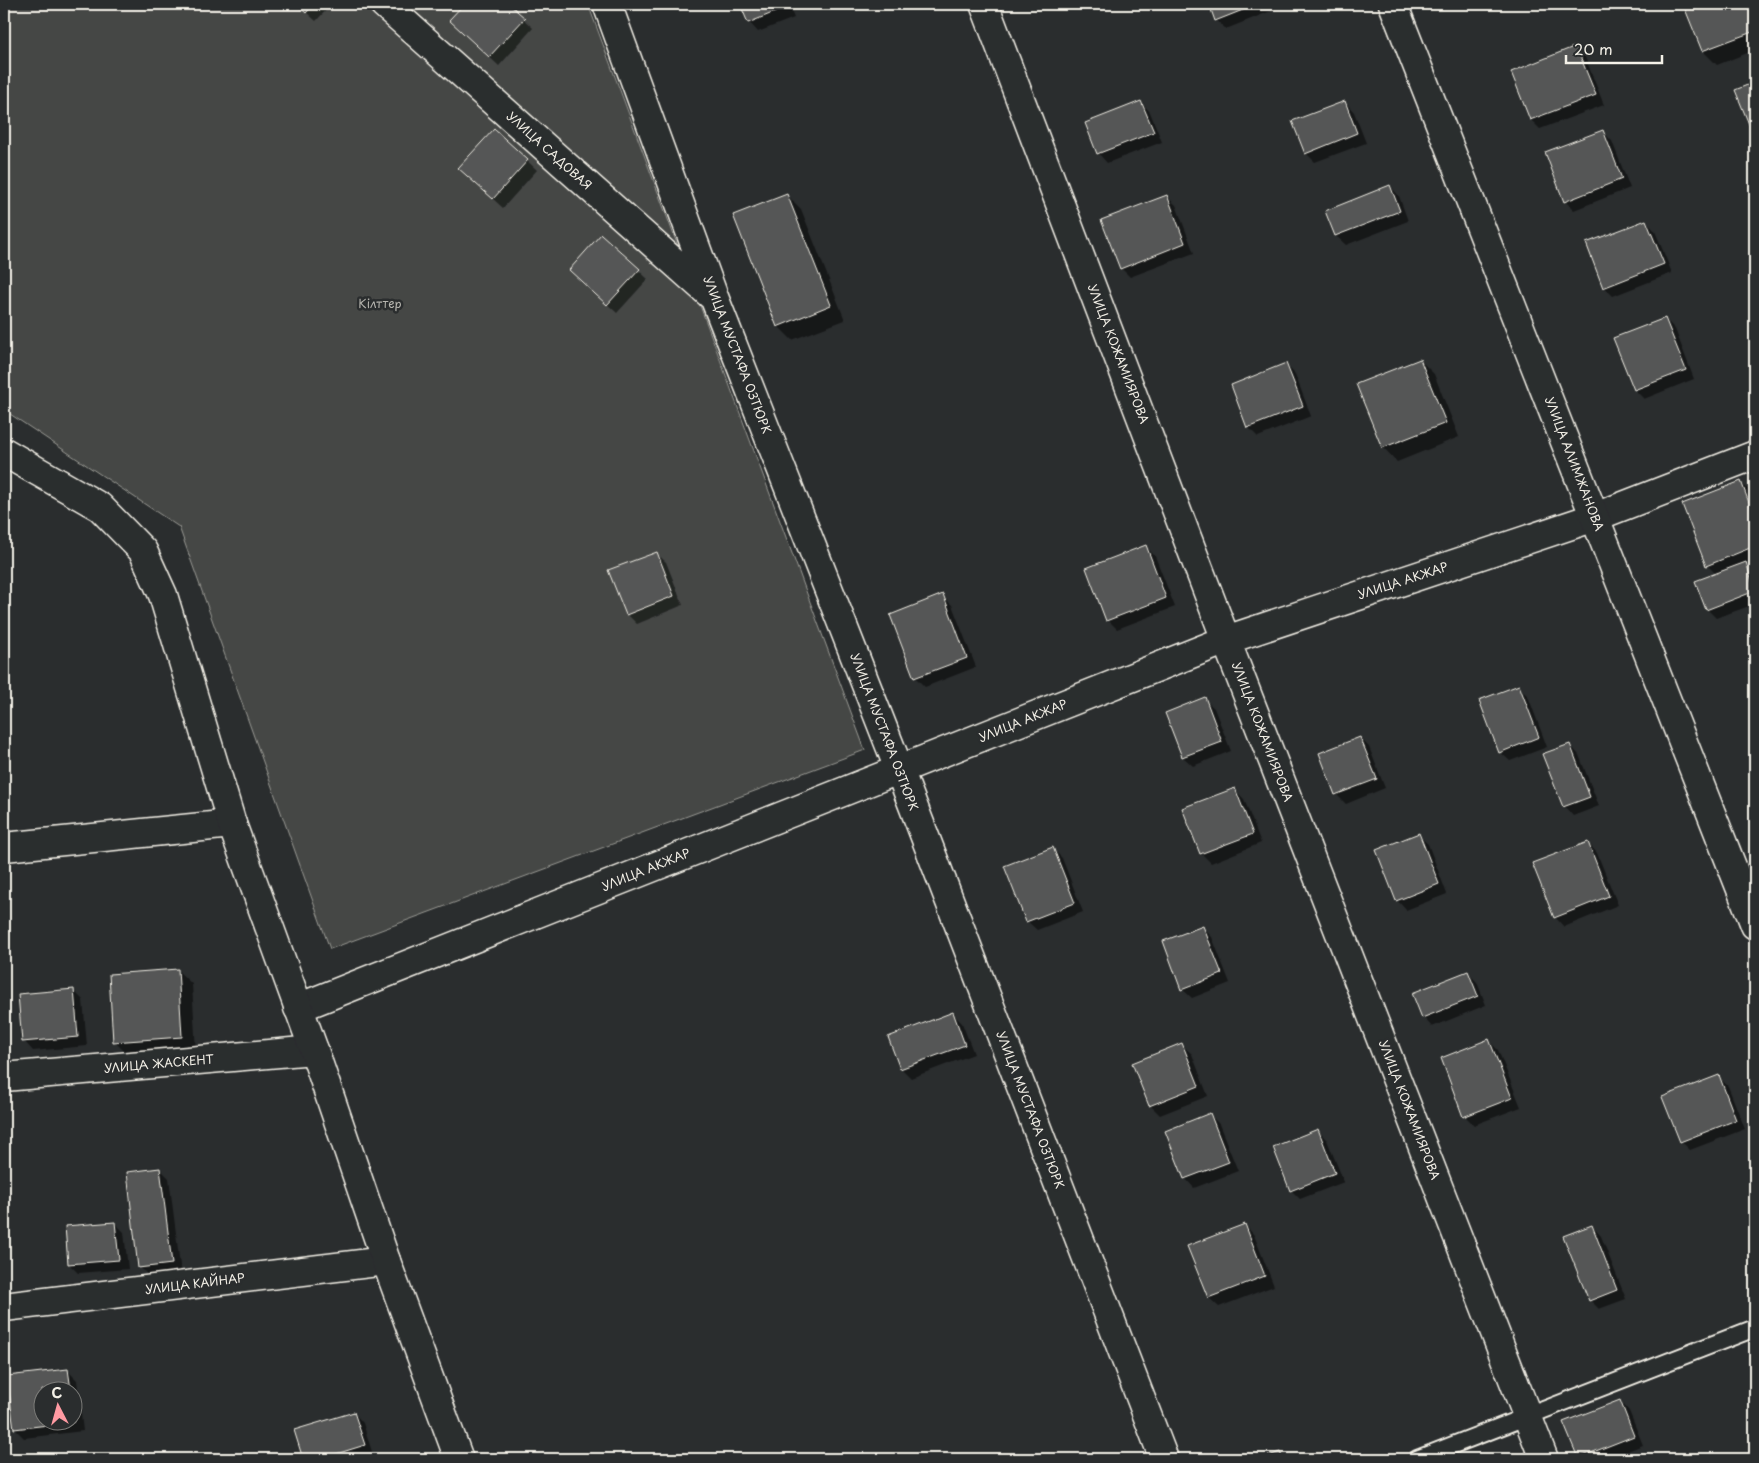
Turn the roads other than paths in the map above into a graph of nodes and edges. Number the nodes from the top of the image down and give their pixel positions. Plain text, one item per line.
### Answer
1 (384, 4) edge
2 (607, 4) edge
3 (984, 4) edge
4 (1393, 4) edge
5 (714, 297) junction
6 (4, 452) edge
7 (1755, 455) edge
8 (1595, 517) junction
9 (1226, 640) junction
10 (899, 770) junction
11 (232, 824) junction
12 (4, 847) edge
13 (1755, 925) edge
14 (298, 1008) junction
15 (314, 1050) junction
16 (4, 1077) edge
17 (386, 1261) junction
18 (4, 1307) edge
19 (1755, 1328) edge
20 (1528, 1416) junction
21 (459, 1459) edge
22 (1164, 1459) edge
23 (1417, 1459) edge
24 (1544, 1459) edge

1 - 5 street, УЛИЦА САДОВАЯ
2 - 5 street, УЛИЦА МУСТАФА ОЗТЮРК
3 - 9 street, УЛИЦА КОЖАМИЯРОВА
4 - 8 street, УЛИЦА АЛИМЖАНОВА
5 - 10 street, УЛИЦА МУСТАФА ОЗТЮРК
6 - 11 street
7 - 8 street, УЛИЦА АКЖАР
8 - 9 street, УЛИЦА АКЖАР
8 - 13 street, УЛИЦА АЛИМЖАНОВА
9 - 10 street, УЛИЦА АКЖАР
9 - 20 street, УЛИЦА КОЖАМИЯРОВА
10 - 14 street, УЛИЦА АКЖАР
10 - 22 street, УЛИЦА МУСТАФА ОЗТЮРК
11 - 12 street
11 - 14 street
14 - 15 street
15 - 16 street, УЛИЦА ЖАСКЕНТ
15 - 17 street
17 - 18 street, УЛИЦА КАЙНАР
17 - 21 street
19 - 20 lane
20 - 23 lane
20 - 24 street, УЛИЦА КОЖАМИЯРОВА

